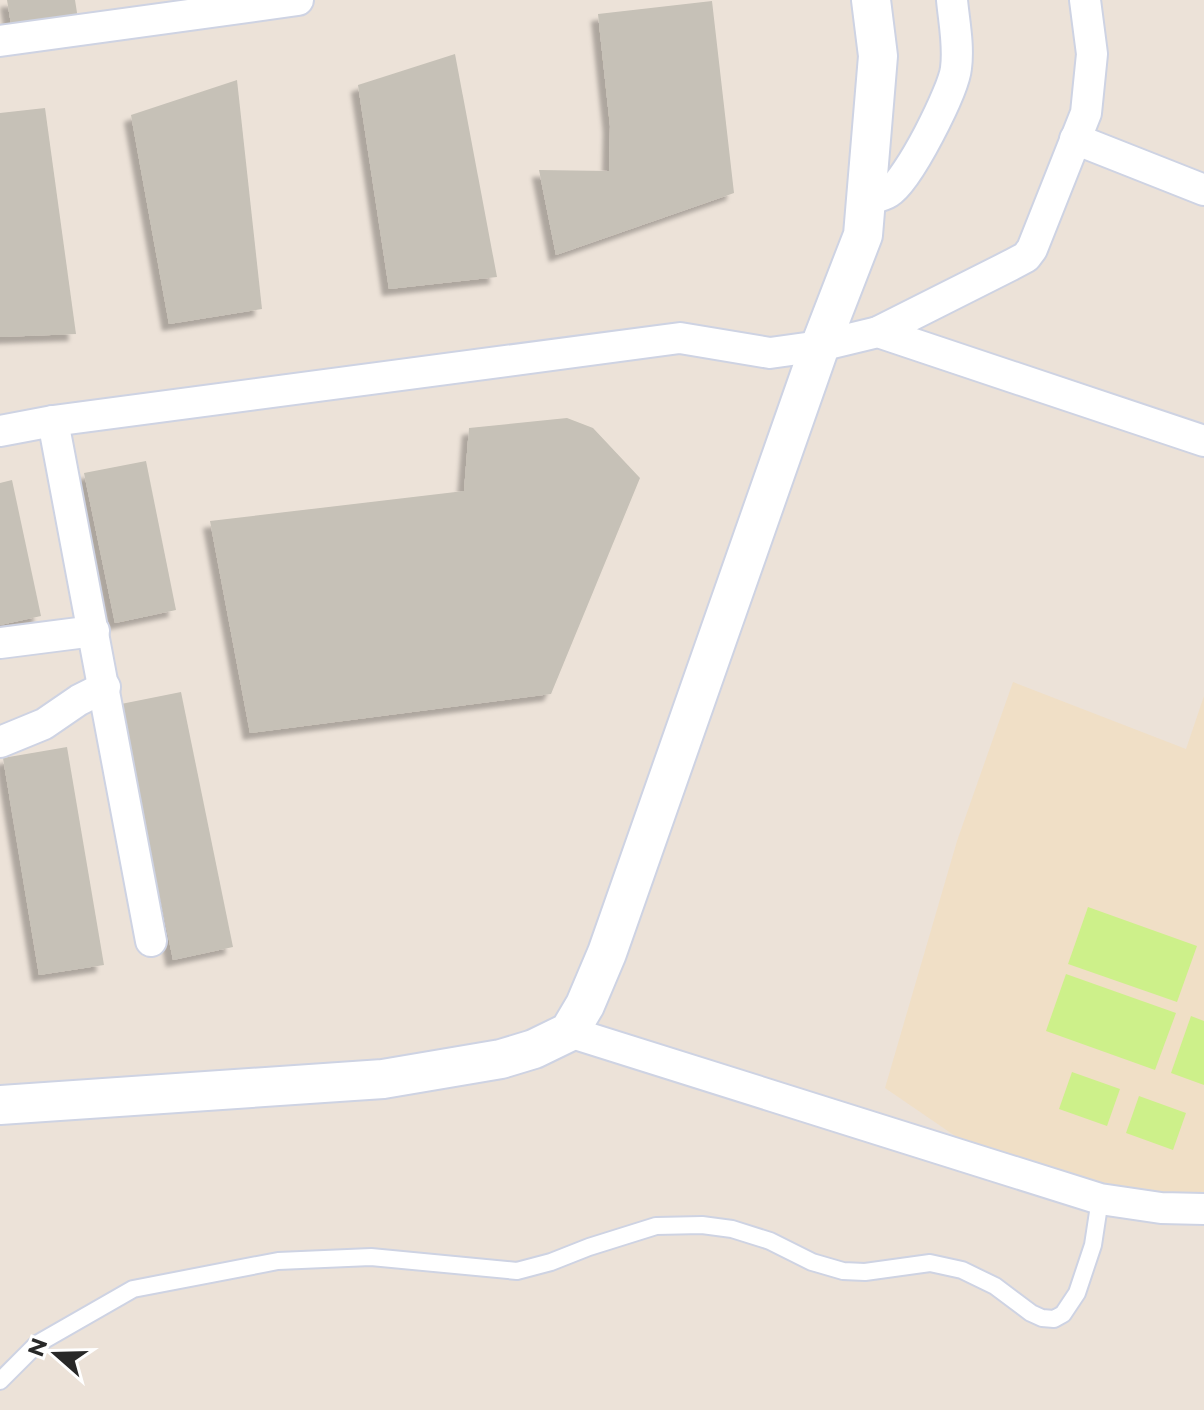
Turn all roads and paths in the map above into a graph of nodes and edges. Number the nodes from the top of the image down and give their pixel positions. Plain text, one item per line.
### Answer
1 (298, 0) edge
2 (871, 0) edge
3 (952, 0) edge
4 (1085, 0) edge
5 (206, 6) edge
6 (0, 41) edge
7 (1075, 139) junction
8 (1204, 190) edge
9 (866, 200) junction
10 (878, 332) junction
11 (820, 346) junction
12 (53, 421) junction
13 (0, 431) edge
14 (1204, 441) edge
15 (94, 631) junction
16 (0, 643) edge
17 (105, 687) junction
18 (0, 742) edge
19 (151, 941) dead end
20 (569, 1032) junction
21 (0, 1105) edge
22 (1100, 1199) junction
23 (1204, 1209) edge
24 (0, 1381) edge

1 - 5 street
2 - 9 street
3 - 9 street
4 - 7 street
5 - 6 street
7 - 8 street
7 - 10 street
9 - 11 street
10 - 11 street
10 - 14 street
11 - 12 street
11 - 20 street
12 - 13 street
12 - 15 street
15 - 16 street
15 - 17 street
17 - 18 street
17 - 19 street
20 - 21 street
20 - 22 street
22 - 23 street
22 - 24 lane

